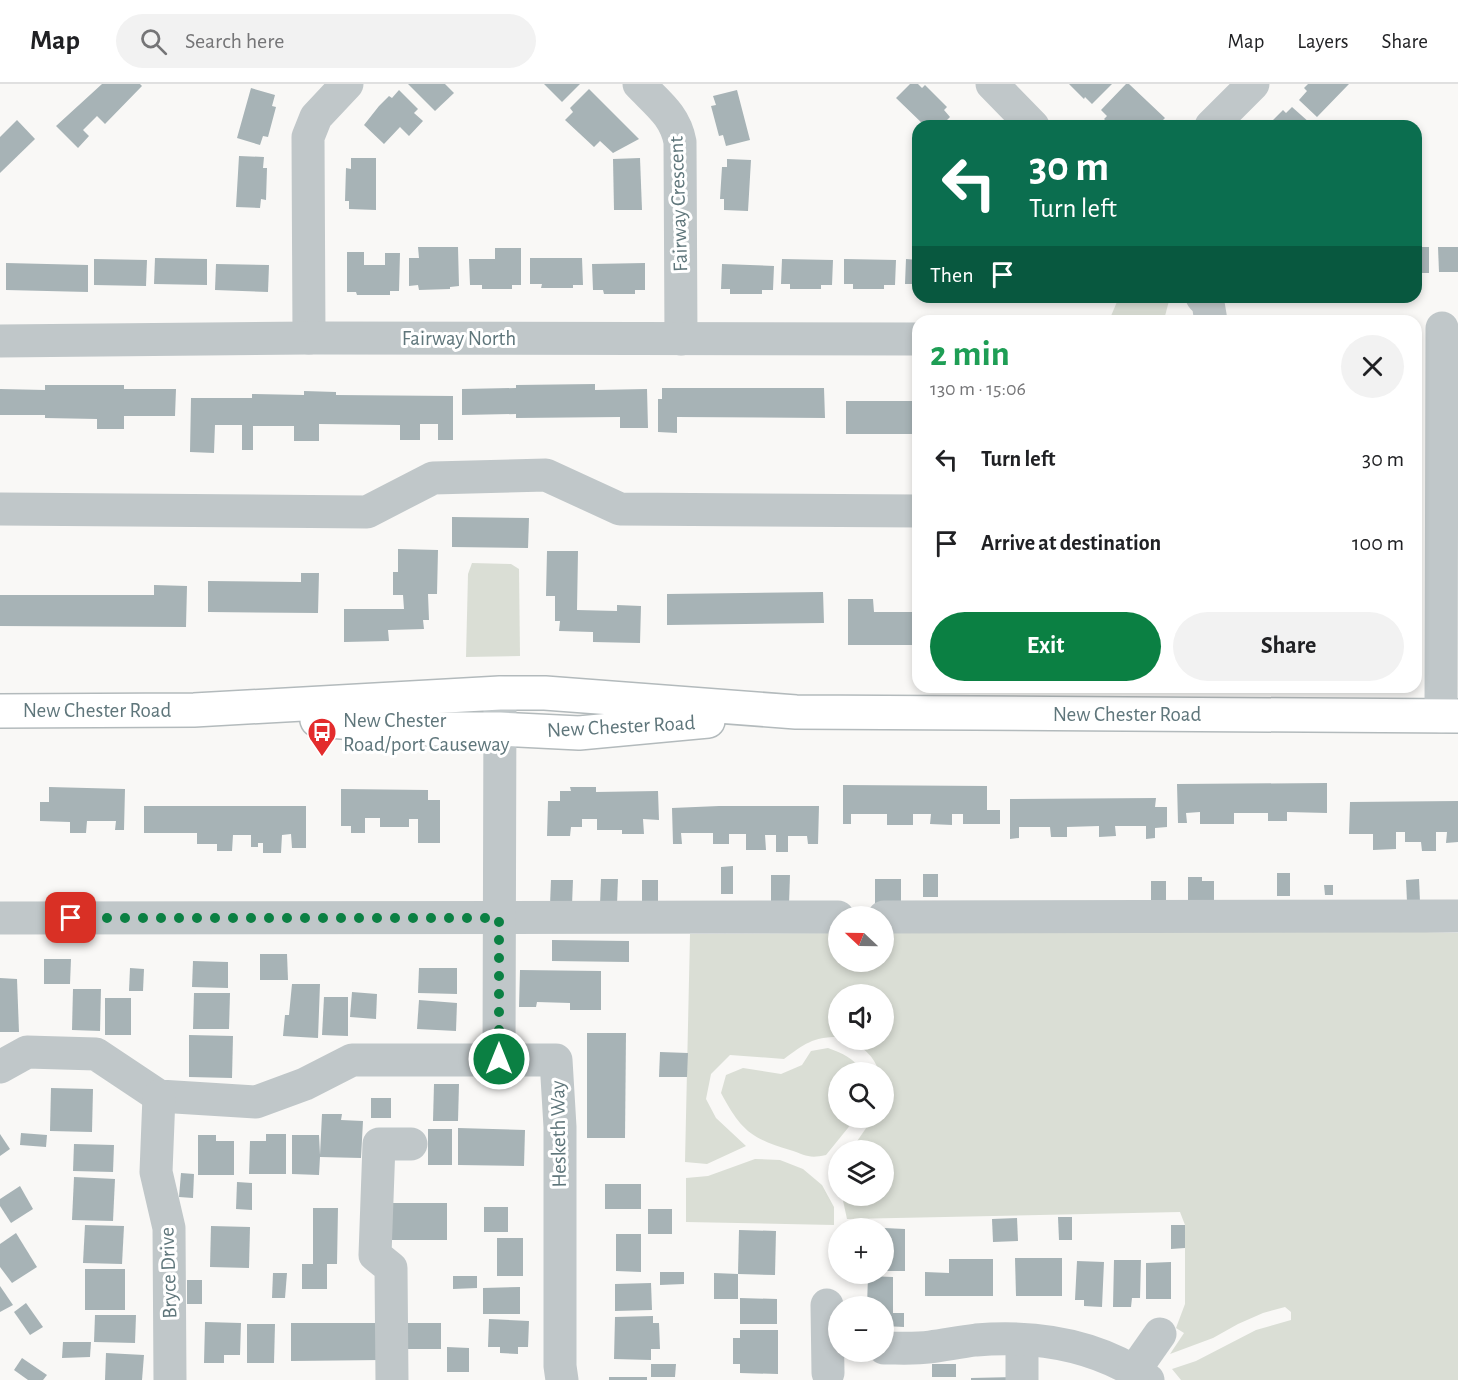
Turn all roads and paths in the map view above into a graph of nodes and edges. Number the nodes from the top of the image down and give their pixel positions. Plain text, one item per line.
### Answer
1 (347, 84) edge
2 (639, 84) edge
3 (992, 84) edge
4 (1253, 84) edge
5 (1027, 120) edge
6 (1217, 120) edge
7 (1439, 328) edge
8 (309, 338) junction
9 (681, 339) junction
10 (912, 339) edge
11 (0, 341) edge
12 (0, 509) edge
13 (912, 511) edge
14 (500, 693) junction
15 (194, 710) junction
16 (0, 711) edge
17 (796, 712) junction
18 (1450, 716) edge
19 (500, 729) junction
20 (1458, 916) edge
21 (828, 917) edge
22 (894, 917) edge
23 (0, 918) edge
24 (499, 918) junction
25 (499, 1059) junction
26 (0, 1067) edge
27 (159, 1096) junction
28 (411, 1144) dead end
29 (827, 1305) dead end
30 (1160, 1334) dead end
31 (1022, 1340) junction
32 (894, 1348) edge
33 (833, 1368) edge
34 (1141, 1375) edge
35 (170, 1380) edge
36 (392, 1380) edge
37 (562, 1380) edge
38 (1022, 1380) edge

1 - 8 street
2 - 9 street, Fairway Crescent
3 - 5 street
4 - 6 street
7 - 18 street
8 - 9 street, Fairway North
8 - 11 street, Fairway North
9 - 10 street, Fairway North
12 - 13 street
14 - 15 highway, New Chester Road
14 - 17 highway, New Chester Road
14 - 19 street
15 - 16 highway, New Chester Road
15 - 19 highway, New Chester Road
17 - 18 highway, New Chester Road
17 - 19 highway, New Chester Road
19 - 24 street
20 - 22 street
21 - 24 street
23 - 24 street
24 - 25 street
25 - 27 street
25 - 37 street, Hesketh Way
26 - 27 street
27 - 35 street, Bryce Drive
28 - 36 street
29 - 33 street
30 - 34 street
31 - 32 street
31 - 34 street
31 - 38 street

